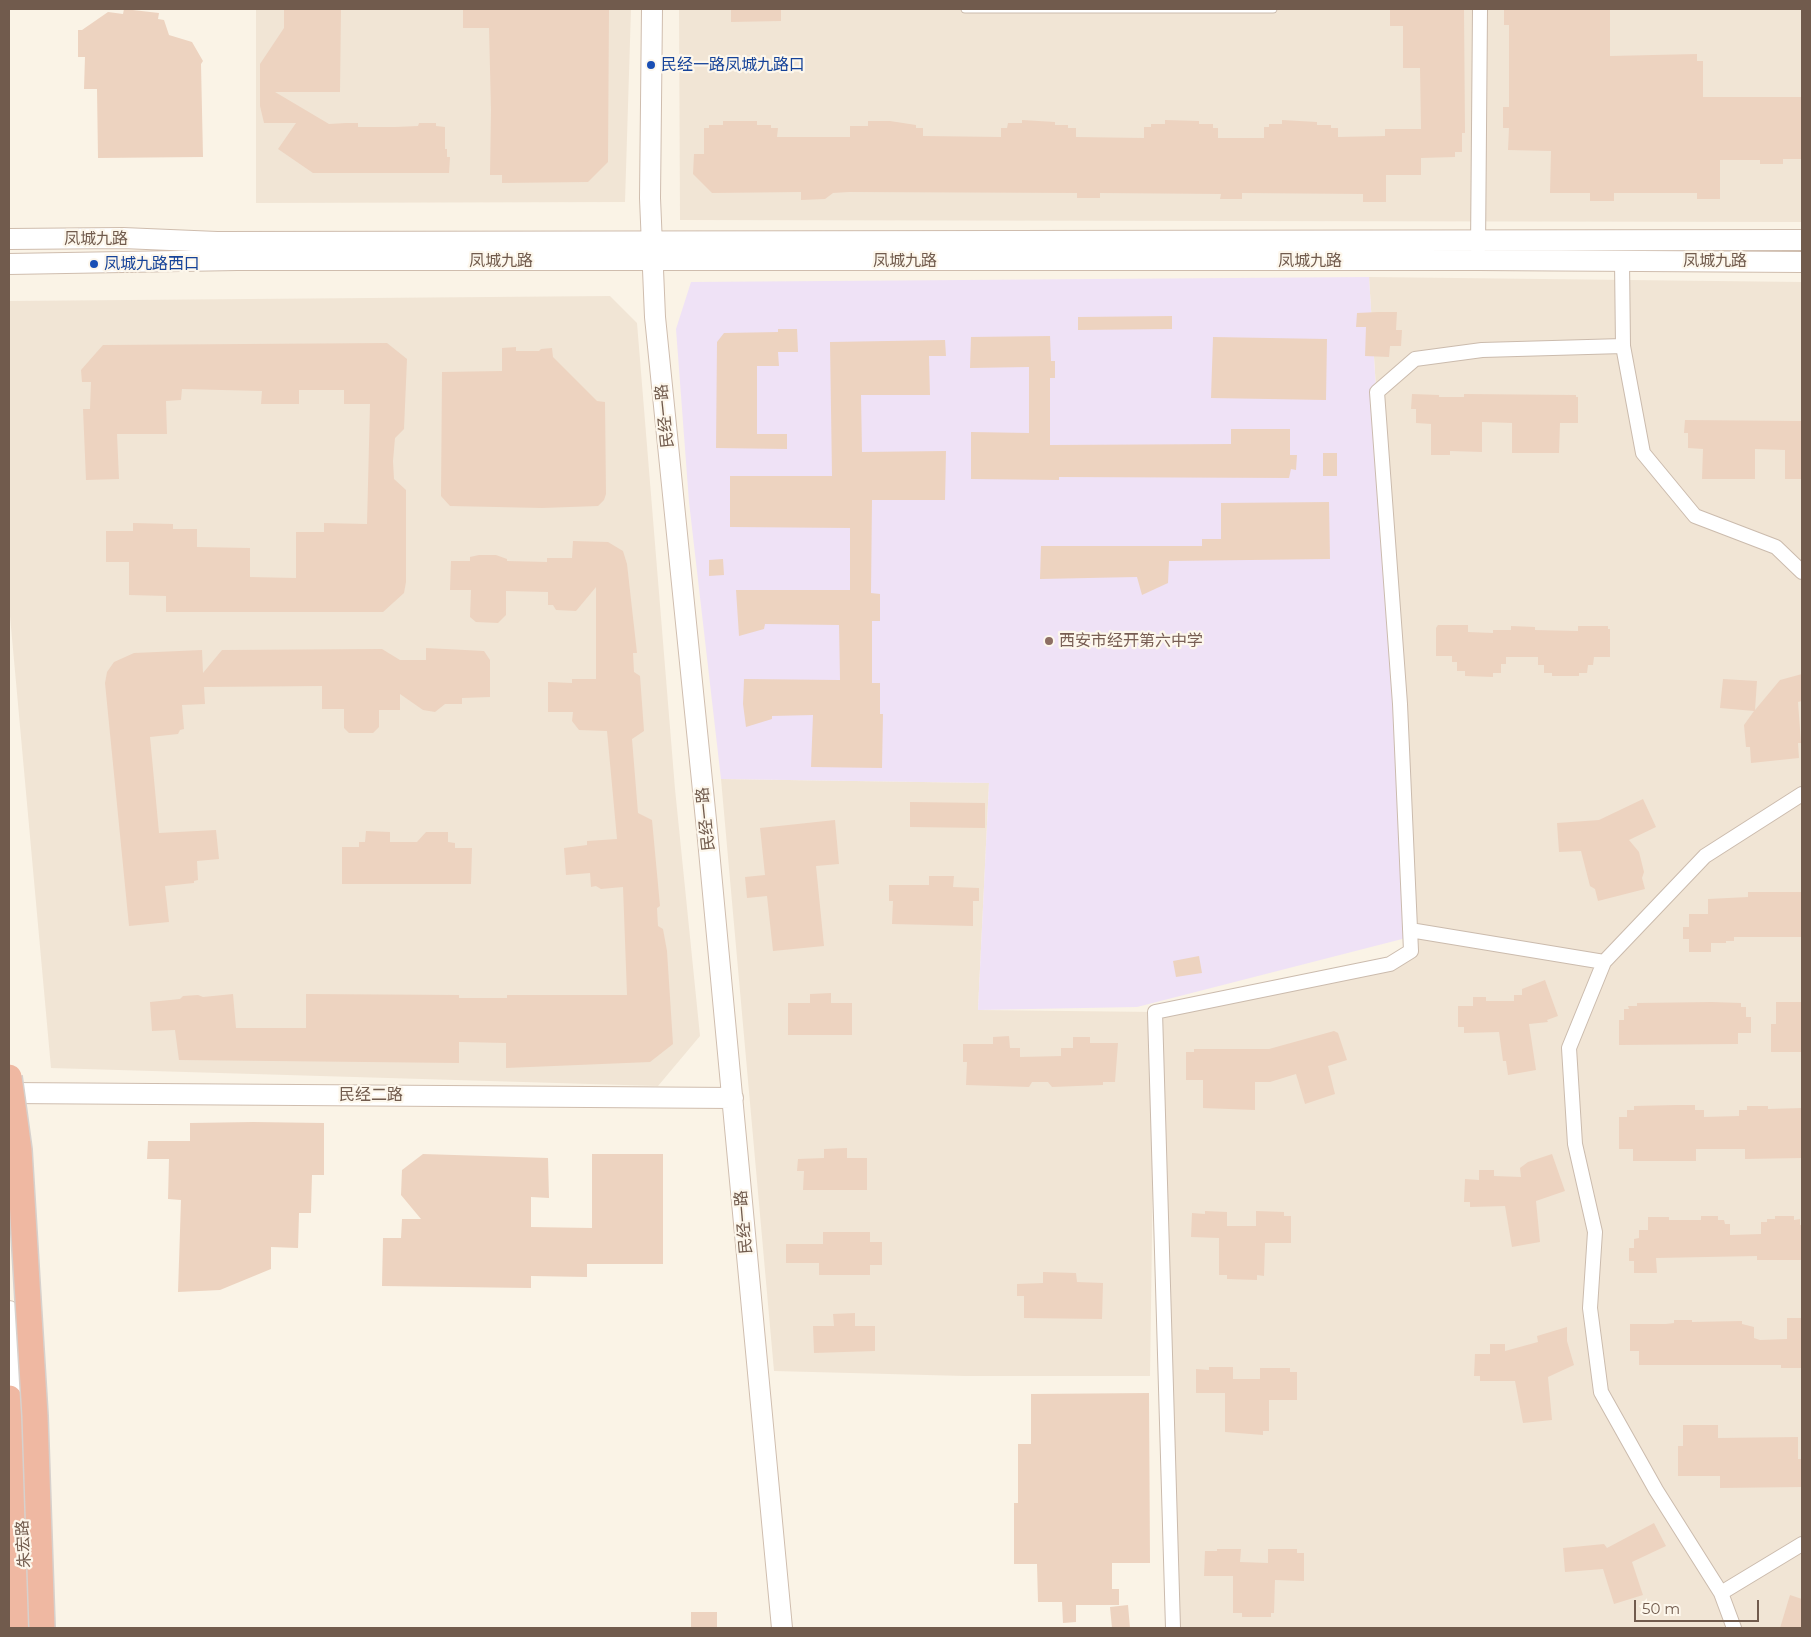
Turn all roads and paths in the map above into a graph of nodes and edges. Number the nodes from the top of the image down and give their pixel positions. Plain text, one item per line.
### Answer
1 (652, 9) edge
2 (965, 9) edge
3 (1273, 9) edge
4 (1480, 9) edge
5 (9, 239) edge
6 (1802, 240) edge
7 (1478, 250) junction
8 (651, 251) junction
9 (1622, 261) junction
10 (1802, 262) edge
11 (9, 264) edge
12 (1623, 346) junction
13 (1802, 572) edge
14 (1802, 794) edge
15 (1410, 930) junction
16 (1604, 962) junction
17 (9, 1078) edge
18 (9, 1093) edge
19 (733, 1098) junction
20 (9, 1311) edge
21 (9, 1398) edge
22 (1802, 1544) edge
23 (1721, 1593) junction
24 (18, 1628) edge
25 (26, 1628) edge
26 (42, 1628) edge
27 (782, 1628) edge
28 (1173, 1628) edge
29 (1734, 1628) edge

1 - 8 street, 民经一路
2 - 3 lane
4 - 7 street
5 - 8 street, 凤城九路
6 - 7 street, 凤城九路
7 - 8 street, 凤城九路
7 - 9 street, 凤城九路
8 - 11 street, 凤城九路
8 - 19 street, 民经一路
9 - 10 street, 凤城九路
9 - 12 street
12 - 13 street
12 - 15 street
14 - 16 street
15 - 16 street
15 - 28 street
16 - 23 street
17 - 26 highway, bridge
18 - 19 street, 民经二路
19 - 27 street, 民经一路
20 - 25 street, 朱宏路
21 - 24 highway
22 - 23 street
23 - 29 street

